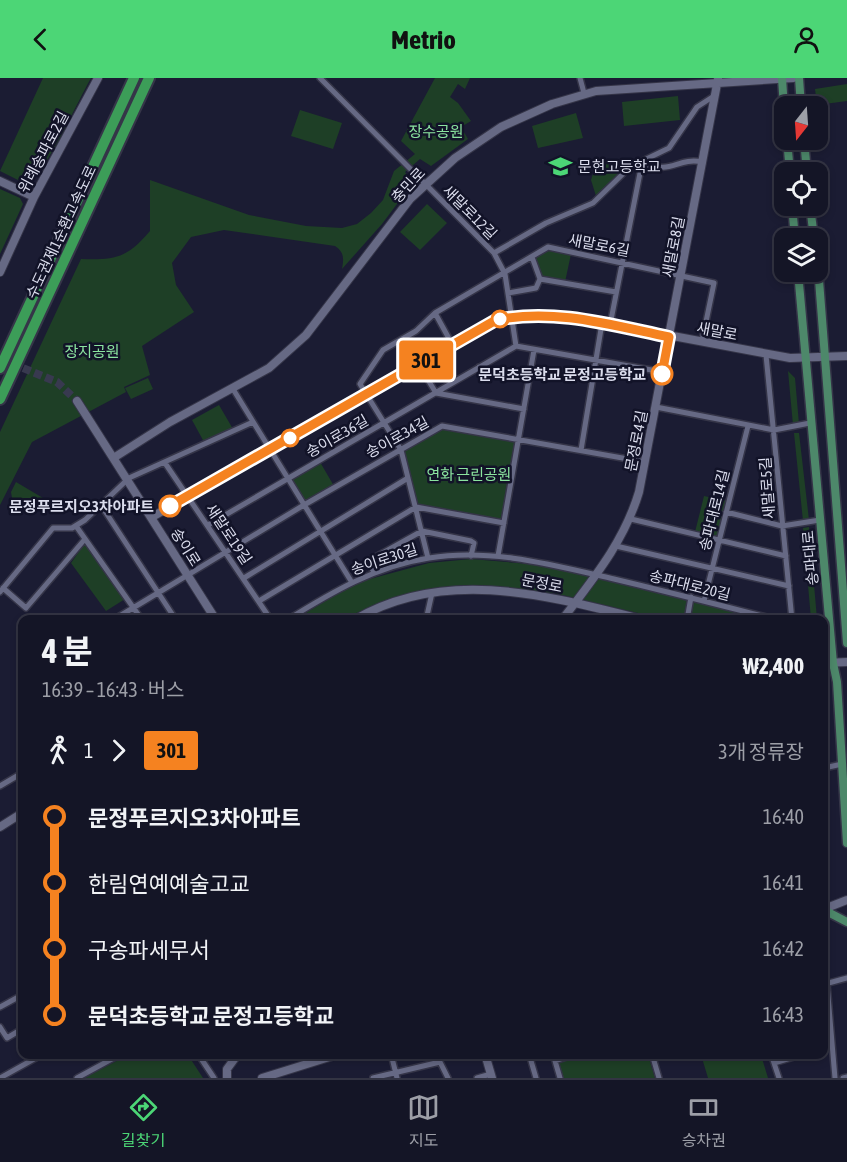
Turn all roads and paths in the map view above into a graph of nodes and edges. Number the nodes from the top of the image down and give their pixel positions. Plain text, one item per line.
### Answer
1 (98, 78) edge
2 (134, 78) edge
3 (149, 78) edge
4 (320, 78) edge
5 (580, 78) edge
6 (793, 78) edge
7 (799, 78) edge
8 (782, 79) edge
9 (717, 80) edge
10 (584, 93) junction
11 (714, 96) junction
12 (783, 96) edge
13 (800, 96) edge
14 (703, 162) junction
15 (643, 163) junction
16 (0, 181) edge
17 (425, 184) junction
18 (33, 197) junction
19 (495, 253) junction
20 (532, 256) junction
21 (621, 262) junction
22 (0, 272) edge
23 (505, 273) junction
24 (681, 274) junction
25 (540, 279) junction
26 (799, 282) edge
27 (819, 282) edge
28 (616, 292) junction
29 (508, 293) junction
30 (435, 312) junction
31 (511, 317) junction
32 (606, 324) junction
33 (669, 337) junction
34 (702, 341) junction
35 (452, 344) junction
36 (516, 346) junction
37 (534, 350) junction
38 (766, 355) junction
39 (847, 356) edge
40 (806, 358) junction
41 (824, 358) junction
42 (596, 361) junction
43 (419, 365) junction
44 (479, 367) junction
45 (0, 369) edge
46 (663, 372) junction
47 (529, 379) junction
48 (233, 389) junction
49 (436, 393) junction
50 (365, 394) junction
51 (0, 399) edge
52 (77, 400) tunnel mouth
53 (656, 406) junction
54 (524, 409) junction
55 (253, 422) junction
56 (384, 422) junction
57 (810, 423) junction
58 (748, 426) junction
59 (774, 430) junction
60 (519, 439) junction
61 (270, 449) junction
62 (401, 450) junction
63 (581, 450) junction
64 (115, 457) junction
65 (645, 462) junction
66 (165, 463) junction
67 (129, 478) junction
68 (288, 478) junction
69 (408, 478) junction
70 (188, 495) junction
71 (101, 505) junction
72 (304, 505) junction
73 (416, 507) junction
74 (726, 512) junction
75 (152, 517) junction
76 (631, 519) junction
77 (820, 520) junction
78 (504, 523) junction
79 (208, 525) junction
80 (76, 526) junction
81 (782, 526) junction
82 (322, 531) junction
83 (422, 531) junction
84 (85, 539) junction
85 (720, 539) junction
86 (616, 546) junction
87 (226, 551) junction
88 (336, 555) junction
89 (471, 556) junction
90 (498, 556) junction
91 (786, 556) junction
92 (428, 558) junction
93 (713, 568) junction
94 (374, 572) junction
95 (187, 574) junction
96 (596, 575) junction
97 (244, 578) junction
98 (351, 581) junction
99 (789, 586) junction
100 (2, 590) edge
101 (159, 591) junction
102 (432, 593) junction
103 (691, 597) junction
104 (259, 601) junction
105 (704, 601) junction
106 (575, 603) junction
107 (134, 607) junction
108 (120, 615) edge
109 (139, 615) edge
110 (173, 615) edge
111 (213, 615) edge
112 (268, 615) edge
113 (295, 615) edge
114 (363, 615) edge
115 (427, 615) edge
116 (566, 615) edge
117 (624, 615) edge
118 (688, 615) edge
119 (759, 615) edge
120 (792, 615) edge
121 (826, 615) edge
122 (847, 643) edge
123 (847, 662) edge
124 (828, 663) edge
125 (842, 764) junction
126 (828, 767) edge
127 (18, 775) edge
128 (0, 786) edge
129 (18, 816) edge
130 (0, 827) edge
131 (847, 843) edge
132 (847, 900) edge
133 (828, 908) edge
134 (828, 912) edge
135 (847, 922) edge
136 (847, 978) edge
137 (828, 983) edge
138 (18, 997) edge
139 (0, 1007) edge
140 (828, 1022) edge
141 (0, 1027) edge
142 (18, 1031) edge
143 (832, 1046) junction
144 (828, 1048) edge
145 (34, 1059) edge
146 (106, 1059) edge
147 (113, 1059) edge
148 (201, 1059) edge
149 (234, 1059) edge
150 (325, 1059) edge
151 (392, 1059) edge
152 (486, 1059) edge
153 (530, 1059) edge
154 (554, 1059) edge
155 (653, 1059) edge
156 (773, 1059) edge
157 (787, 1059) edge
158 (108, 1062) junction
159 (774, 1063) junction
160 (395, 1071) junction
161 (282, 1075) edge
162 (491, 1076) edge
163 (0, 1078) edge
164 (77, 1078) edge
165 (214, 1078) edge
166 (227, 1078) edge
167 (262, 1078) edge
168 (373, 1078) edge
169 (397, 1078) edge
170 (448, 1078) edge
171 (477, 1078) edge
172 (536, 1078) edge
173 (560, 1078) edge
174 (659, 1078) edge
175 (779, 1078) edge
176 (835, 1078) edge

1 - 18 street, 위례송파로2길
2 - 45 highway, 수도권제1순환고속도로
3 - 51 highway, 수도권제1순환고속도로
4 - 17 street, 새말로12길
5 - 10 street
6 - 8 street, 충민로
7 - 13 main road
8 - 9 street, 충민로
8 - 12 main road
9 - 10 street, 충민로
9 - 11 street, 새말로8길
10 - 17 street, 충민로
11 - 14 street, 새말로8길
11 - 15 street
14 - 15 street
14 - 24 street, 새말로8길
15 - 19 street
15 - 21 street
16 - 18 street
17 - 19 street, 새말로12길
17 - 48 street, 충민로
18 - 22 street, 위례송파로2길
19 - 23 street, 새말로12길
20 - 21 street, 새말로6길
20 - 23 street, 새말로6길
20 - 25 street
21 - 24 street, 새말로6길
21 - 28 street
23 - 29 street, 새말로12길
23 - 30 street, 새말로6길
24 - 33 street, 새말로8길
24 - 34 street, 새말로6길
25 - 28 street
25 - 29 street
26 - 40 main road, 송파대로
27 - 41 main road, 송파대로
28 - 32 street
29 - 31 street, 새말로12길
30 - 35 street
30 - 50 street, 새말로6길
31 - 32 street, 새말로
31 - 35 street, 새말로
31 - 36 street
32 - 33 street, 새말로
32 - 42 street
33 - 34 street, 새말로
33 - 46 street, 문정로4길
34 - 38 street, 새말로
35 - 43 street, 새말로
36 - 37 street
36 - 44 street, 송이로36길
37 - 42 street
37 - 47 street
38 - 40 street, 새말로
38 - 59 street, 새말로5길
39 - 41 street, 새말로
40 - 41 street, 새말로
40 - 57 main road, 송파대로
41 - 122 main road, 송파대로
42 - 46 street
42 - 63 street
43 - 49 street
43 - 50 street, 새말로
44 - 47 street
44 - 49 street, 송이로36길
46 - 53 street, 문정로4길
47 - 54 street
48 - 55 street
48 - 64 street, 충민로
49 - 54 street
49 - 56 street, 송이로36길
50 - 56 street
50 - 61 street, 새말로
52 - 64 street, 송이로
53 - 58 street
53 - 65 street, 문정로4길
54 - 60 street
55 - 61 street
55 - 66 street
56 - 62 street
56 - 68 street, 송이로36길
57 - 59 street
57 - 77 main road, 송파대로
58 - 59 street
58 - 74 street, 송파대로14길
59 - 81 street, 새말로5길
60 - 62 street, 송이로34길
60 - 63 street, 송이로34길
60 - 78 street
61 - 68 street
61 - 70 street, 새말로
62 - 69 street
62 - 72 street, 송이로34길
63 - 65 street, 송이로34길
64 - 67 street, 송이로
65 - 76 street, 문정로4길
66 - 67 street
66 - 70 street, 새말로19길
67 - 71 street
67 - 75 street, 송이로
68 - 72 street
68 - 79 street, 송이로36길
69 - 73 street
69 - 82 street
70 - 75 street, 새말로
70 - 79 street, 새말로19길
71 - 80 street
71 - 101 street
72 - 82 street
72 - 87 street, 송이로34길
73 - 78 street
73 - 83 street
73 - 88 street
74 - 81 street
74 - 85 street, 송파대로14길
75 - 95 street, 송이로
76 - 85 street
76 - 86 street, 문정로4길
77 - 81 street
77 - 121 main road, 송파대로
78 - 90 street
79 - 87 street, 새말로19길
80 - 84 street
80 - 100 street
81 - 91 street, 새말로5길
82 - 88 street
82 - 97 street
83 - 89 street
83 - 92 street
83 - 94 street
84 - 100 street
84 - 107 street
85 - 91 street
85 - 93 street, 송파대로14길
86 - 93 street
86 - 96 street, 문정로4길
87 - 95 street, 송이로34길
87 - 97 street, 새말로19길
88 - 98 street
88 - 104 street
89 - 90 street, 송이로30길
89 - 92 street, 송이로30길
90 - 96 street, 송이로30길
91 - 99 street, 새말로5길
92 - 94 street, 송이로30길
93 - 99 street
93 - 105 street, 송파대로14길
94 - 98 street, 송이로30길
95 - 101 street, 송이로34길
95 - 111 street, 송이로
96 - 103 street, 송파대로20길
96 - 106 street, 문정로4길
97 - 104 street, 새말로19길
98 - 113 street, 송이로30길
99 - 120 street, 새말로5길
101 - 107 street, 송이로34길
101 - 110 street
102 - 106 street, 문정로
102 - 114 street, 문정로
102 - 115 street
103 - 105 street, 송파대로20길
103 - 118 street
104 - 112 street, 새말로19길
105 - 119 street, 송파대로20길
106 - 116 street, 문정로4길
106 - 117 street, 문정로
107 - 108 street, 송이로34길
107 - 109 street
123 - 124 street
124 - 125 main road, 송파대로
125 - 126 street
125 - 131 main road, 송파대로
127 - 128 street
129 - 130 street
132 - 133 street
134 - 135 main road
136 - 137 street
138 - 139 street
140 - 143 street
141 - 142 street
143 - 144 street
143 - 176 street
145 - 163 street
146 - 158 street
147 - 158 street
148 - 165 street
149 - 166 street
150 - 161 street
151 - 160 street
152 - 162 street
153 - 172 street
154 - 173 street
155 - 174 street
156 - 159 street
157 - 159 street
158 - 164 street
159 - 175 street
160 - 168 street
160 - 169 street
160 - 170 street
161 - 167 street
162 - 171 street

